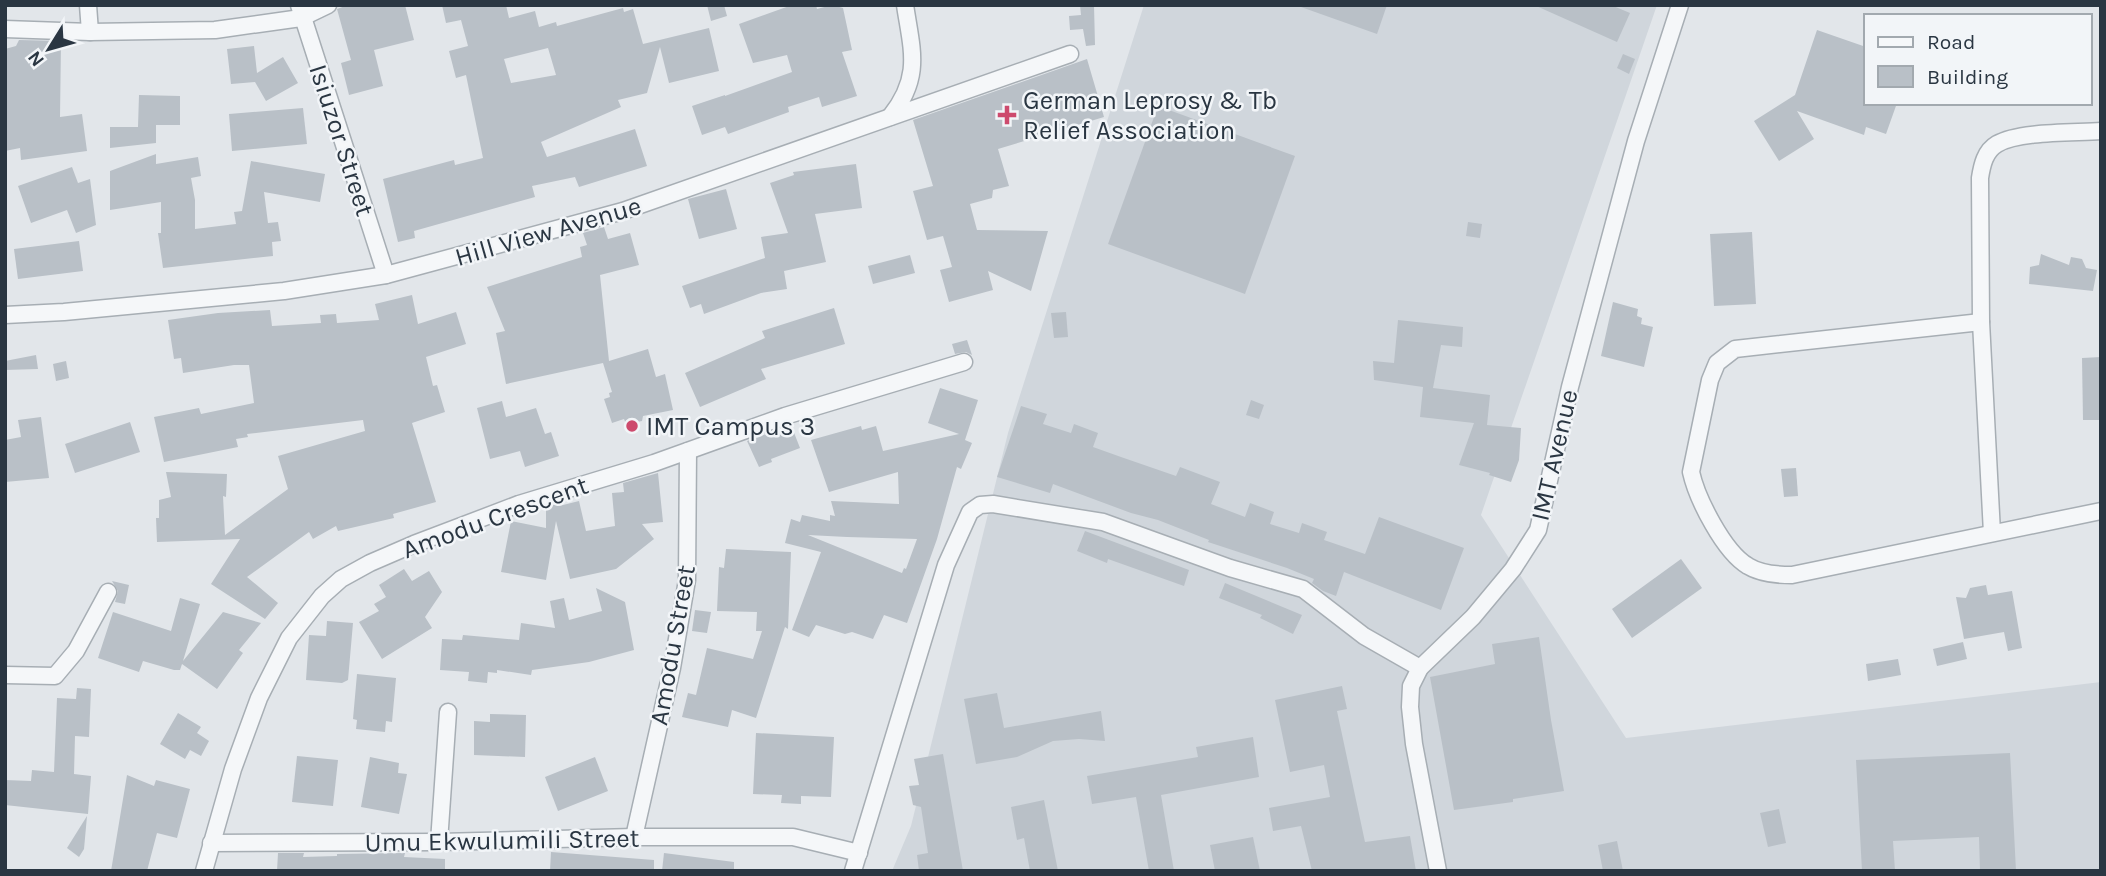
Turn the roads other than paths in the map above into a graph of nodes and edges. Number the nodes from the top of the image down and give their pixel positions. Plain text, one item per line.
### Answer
1 (88, 5) edge
2 (328, 5) edge
3 (905, 5) edge
4 (1676, 7) edge
5 (300, 12) edge
6 (5, 29) edge
7 (90, 32) junction
8 (1070, 54) dead end
9 (890, 117) junction
10 (2101, 131) edge
11 (386, 275) junction
12 (5, 315) edge
13 (1982, 322) junction
14 (964, 362) dead end
15 (688, 451) junction
16 (2101, 511) edge
17 (1992, 533) junction
18 (108, 592) dead end
19 (1420, 668) junction
20 (5, 675) edge
21 (448, 712) dead end
22 (634, 837) junction
23 (439, 842) junction
24 (211, 843) junction
25 (859, 852) junction
26 (204, 871) edge
27 (853, 871) edge
28 (1438, 871) edge

1 - 7 street
2 - 5 street
3 - 9 street
4 - 19 street, IMT Avenue
5 - 7 street
5 - 11 street, Isiuzor Street
6 - 7 street
8 - 9 street, Hill View Avenue
9 - 11 street, Hill View Avenue
10 - 13 street
11 - 12 street, Hill View Avenue
13 - 17 street
13 - 17 street
14 - 15 street, Amodu Crescent
15 - 22 street, Amodu Street
15 - 24 street, Amodu Crescent
16 - 17 street
18 - 20 street
19 - 25 street
19 - 28 street, IMT Avenue
21 - 23 street
22 - 23 street, Umu Ekwulumili Street
22 - 25 street, Umu Ekwulumili Street
23 - 24 street, Umu Ekwulumili Street
24 - 26 street, Amodu Crescent
25 - 27 street

